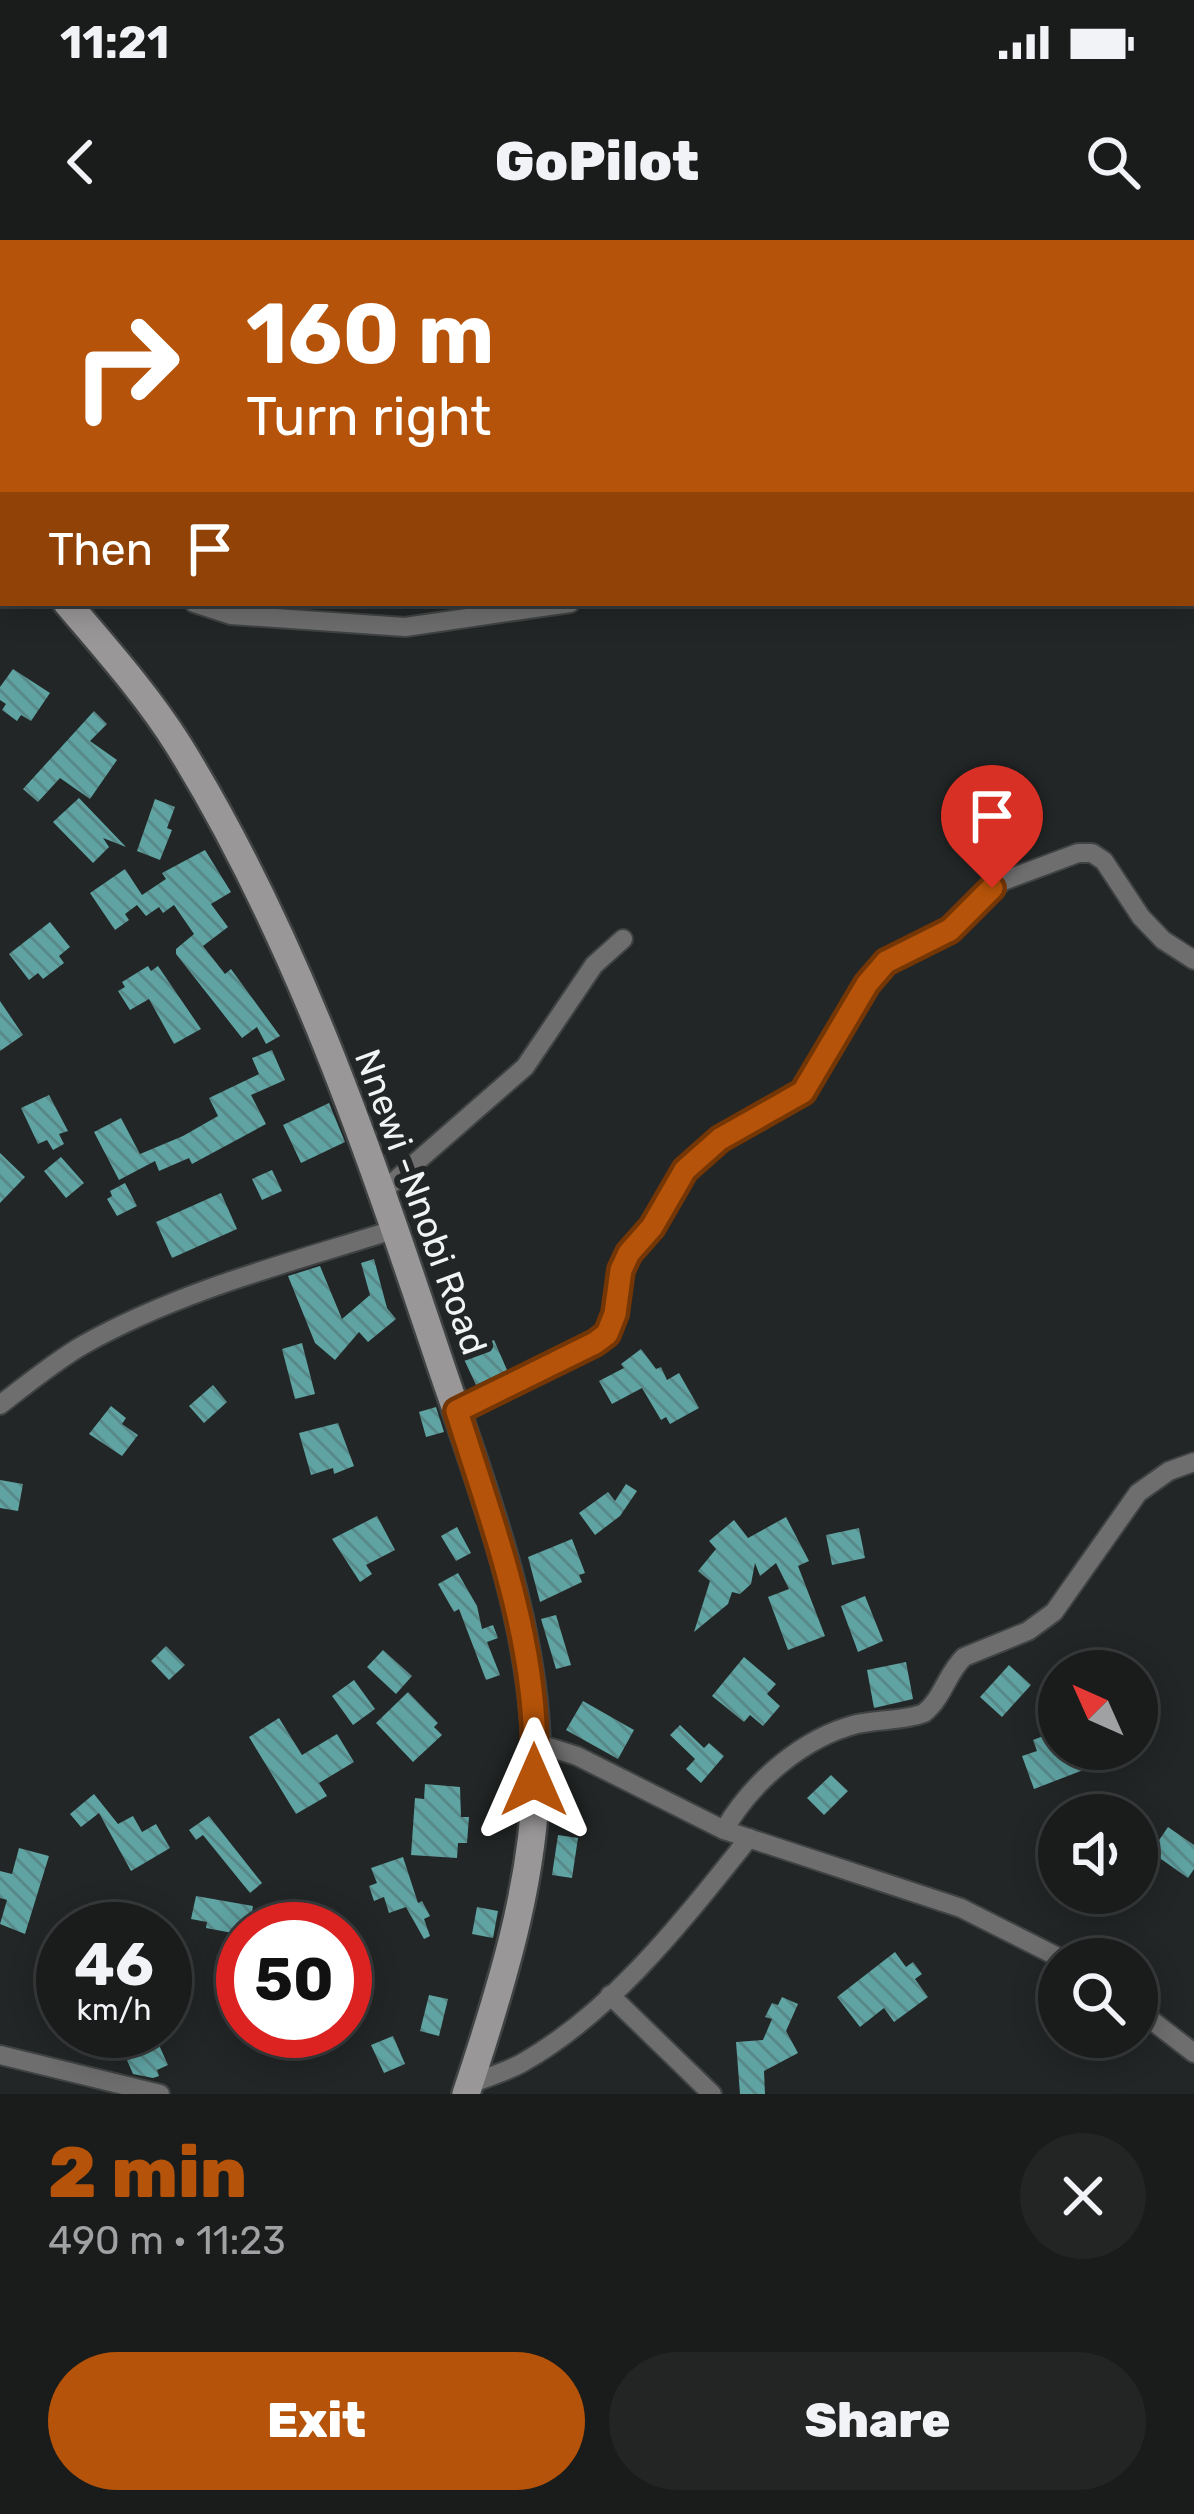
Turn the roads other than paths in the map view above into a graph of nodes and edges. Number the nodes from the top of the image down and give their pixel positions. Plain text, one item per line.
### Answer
1 (69, 606) edge
2 (204, 606) edge
3 (549, 606) edge
4 (623, 939) dead end
5 (1194, 960) edge
6 (382, 1192) junction
7 (396, 1229) junction
8 (0, 1405) edge
9 (457, 1411) junction
10 (1194, 1462) edge
11 (536, 1743) junction
12 (724, 1830) junction
13 (749, 1838) junction
14 (1038, 1947) edge
15 (610, 1995) junction
16 (1158, 2025) edge
17 (1194, 2053) edge
18 (0, 2055) edge
19 (468, 2089) edge
20 (160, 2094) edge
21 (712, 2094) edge

1 - 6 main road, Nnewi -Nnobi Road
2 - 3 street
4 - 6 street
5 - 9 street
6 - 7 main road, Nnewi -Nnobi Road
7 - 8 street
7 - 9 main road, Nnewi -Nnobi Road
9 - 11 main road, Nnewi -Nnobi Road
10 - 12 street
11 - 12 street
11 - 19 main road, Nnewi -Nnobi Road
12 - 13 street
13 - 14 street
13 - 15 street
15 - 19 street
15 - 21 street
16 - 17 street
18 - 20 street

